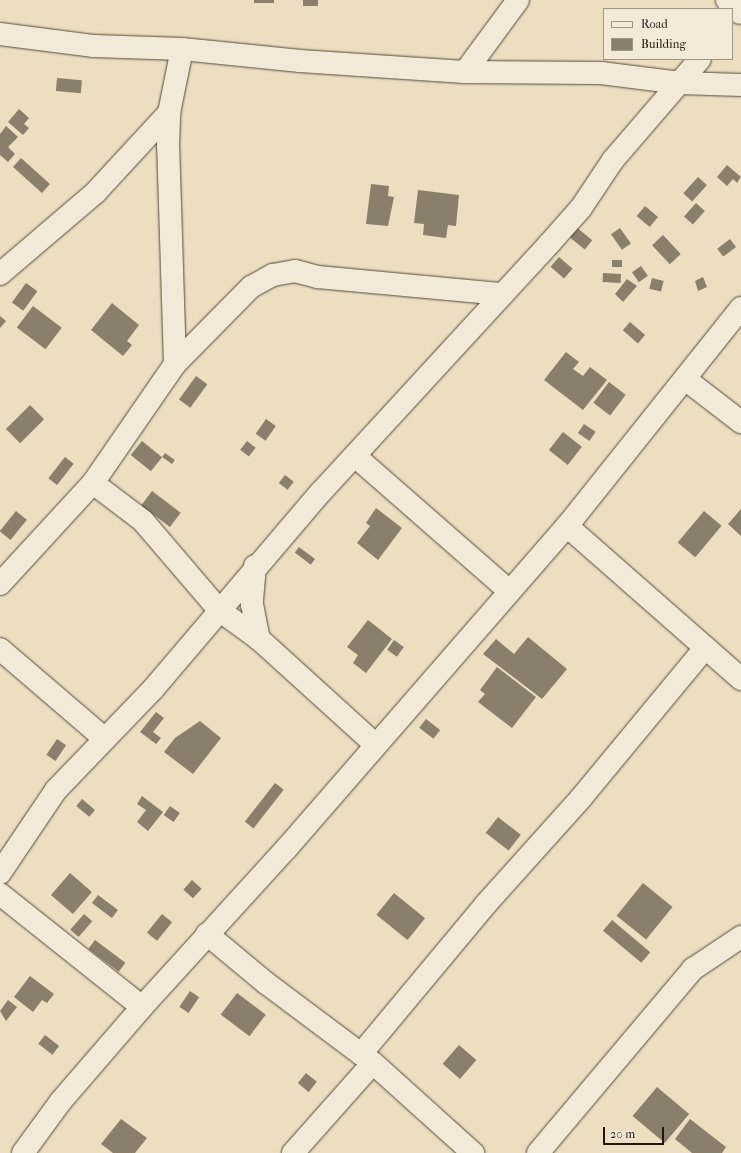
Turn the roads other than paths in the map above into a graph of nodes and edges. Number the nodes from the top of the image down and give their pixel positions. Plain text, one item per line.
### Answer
1 (518, 0) edge
2 (0, 34) edge
3 (182, 49) junction
4 (699, 60) edge
5 (464, 72) junction
6 (680, 83) junction
7 (741, 85) edge
8 (169, 113) junction
9 (0, 274) edge
10 (502, 294) junction
11 (741, 308) edge
12 (175, 364) junction
13 (685, 379) junction
14 (741, 422) edge
15 (354, 456) junction
16 (93, 483) junction
17 (567, 526) junction
18 (255, 566) junction
19 (0, 584) edge
20 (509, 591) junction
21 (219, 610) junction
22 (259, 639) junction
23 (705, 648) junction
24 (0, 649) edge
25 (741, 679) edge
26 (105, 739) junction
27 (375, 744) junction
28 (0, 873) edge
29 (0, 894) edge
30 (207, 934) junction
31 (741, 936) edge
32 (142, 1007) junction
33 (367, 1059) junction
34 (23, 1153) edge
35 (293, 1153) edge
36 (473, 1153) edge
37 (538, 1153) edge

1 - 5 street
2 - 3 street
3 - 5 street
3 - 8 street
4 - 6 street
5 - 6 street
6 - 7 street
6 - 10 street
8 - 9 street
8 - 12 street
10 - 12 street
10 - 15 street
11 - 13 street
12 - 16 street
13 - 14 street
13 - 17 street
15 - 18 street
15 - 20 street
16 - 19 street
16 - 21 street
17 - 20 street
17 - 23 street
18 - 21 street
18 - 22 street
20 - 27 street
21 - 22 street
21 - 26 street
22 - 27 street
23 - 25 street
23 - 33 street
24 - 26 street
26 - 28 street
27 - 30 street
29 - 32 street
30 - 32 street
30 - 33 street
31 - 37 street
32 - 34 street
33 - 35 street
33 - 36 street

